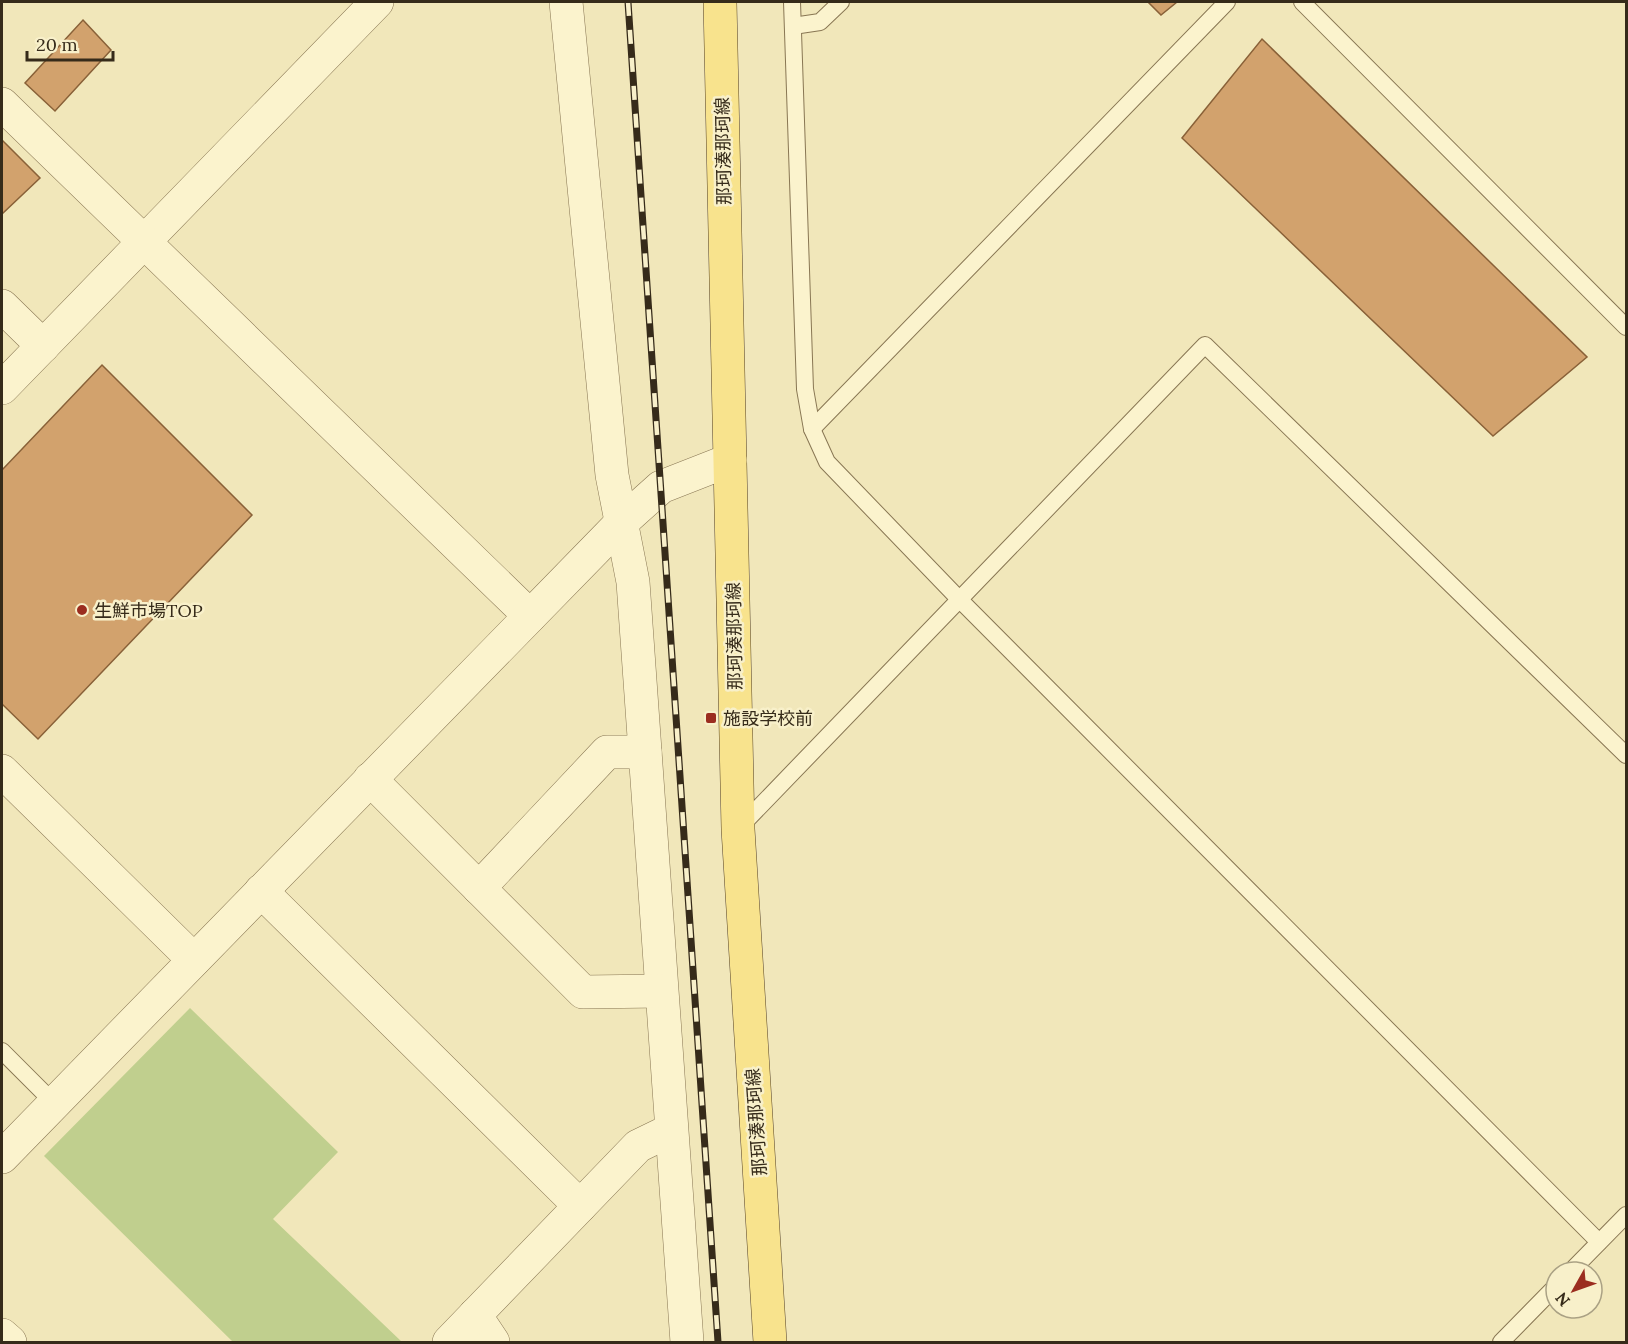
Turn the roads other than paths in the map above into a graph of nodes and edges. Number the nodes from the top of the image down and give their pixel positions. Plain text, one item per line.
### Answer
1 (377, 2) edge
2 (566, 2) edge
3 (720, 2) edge
4 (792, 2) edge
5 (841, 2) edge
6 (1227, 2) edge
7 (1302, 2) edge
8 (793, 26) junction
9 (2, 104) edge
10 (144, 243) junction
11 (2, 306) edge
12 (1626, 327) edge
13 (43, 346) junction
14 (2, 388) edge
15 (812, 429) junction
16 (730, 460) junction
17 (622, 522) junction
18 (959, 600) junction
19 (530, 616) junction
20 (645, 752) junction
21 (1626, 755) edge
22 (2, 771) edge
23 (370, 779) junction
24 (738, 829) junction
25 (479, 888) junction
26 (261, 891) junction
27 (194, 960) junction
28 (661, 991) junction
29 (2, 1051) edge
30 (54, 1103) junction
31 (671, 1130) junction
32 (2, 1157) edge
33 (580, 1206) junction
34 (1626, 1215) edge
35 (1599, 1242) junction
36 (1582, 1260) edge
37 (1544, 1298) edge
38 (475, 1315) junction
39 (2, 1335) edge
40 (10, 1342) edge
41 (449, 1342) edge
42 (493, 1342) edge
43 (687, 1342) edge
44 (770, 1342) edge
45 (1501, 1342) edge

1 - 10 street
2 - 17 street
3 - 16 main road, 那珂湊那珂線
4 - 8 lane
5 - 8 lane
6 - 15 lane
7 - 12 lane
8 - 15 lane
9 - 10 street
10 - 13 street
10 - 19 street
11 - 13 street
13 - 14 street
15 - 18 lane
16 - 17 street
16 - 24 main road, 那珂湊那珂線
17 - 19 street
17 - 20 street
18 - 21 lane
18 - 24 lane
18 - 35 lane
19 - 23 street
20 - 25 street
20 - 28 street
22 - 27 street
23 - 25 street
23 - 26 street
24 - 44 main road, 那珂湊那珂線
25 - 28 street
26 - 27 street
26 - 33 street
27 - 30 street
28 - 31 street
29 - 30 lane
30 - 32 street
31 - 33 street
31 - 43 street
33 - 38 street
34 - 35 lane
35 - 36 lane
37 - 45 lane
38 - 41 street
38 - 42 street
39 - 40 street

